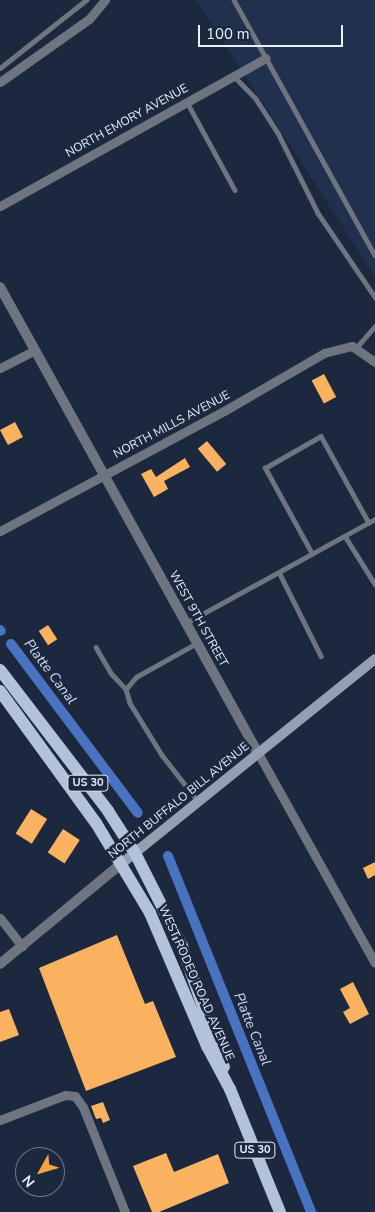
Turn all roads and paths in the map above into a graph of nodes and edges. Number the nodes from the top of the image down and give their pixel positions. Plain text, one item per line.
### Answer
1 (86, 0) edge
2 (105, 0) edge
3 (234, 0) edge
4 (266, 58) junction
5 (0, 68) edge
6 (234, 76) junction
7 (0, 82) edge
8 (187, 101) junction
9 (235, 190) dead end
10 (0, 206) edge
11 (375, 255) edge
12 (0, 288) edge
13 (375, 297) edge
14 (375, 326) edge
15 (356, 348) junction
16 (35, 350) junction
17 (375, 362) edge
18 (0, 368) edge
19 (104, 475) junction
20 (375, 519) edge
21 (369, 523) junction
22 (0, 531) edge
23 (345, 536) junction
24 (312, 554) junction
25 (279, 572) junction
26 (375, 584) edge
27 (186, 623) junction
28 (197, 643) junction
29 (96, 647) dead end
30 (321, 656) dead end
31 (375, 659) edge
32 (0, 670) edge
33 (126, 689) junction
34 (0, 691) edge
35 (258, 753) junction
36 (198, 802) junction
37 (135, 853) junction
38 (121, 864) junction
39 (0, 918) edge
40 (22, 946) junction
41 (375, 963) edge
42 (0, 964) edge
43 (230, 1089) junction
44 (0, 1120) edge
45 (126, 1212) edge
46 (280, 1212) edge

1 - 5 lane
2 - 7 street
3 - 4 lane
4 - 6 street, NORTH EMORY AVENUE
4 - 11 lane
6 - 8 street, NORTH EMORY AVENUE
6 - 13 lane
8 - 9 lane
8 - 10 street, NORTH EMORY AVENUE
12 - 16 street, WEST 9TH STREET
14 - 15 lane
15 - 17 street
15 - 19 street, NORTH MILLS AVENUE
16 - 18 street
16 - 19 street, WEST 9TH STREET
19 - 22 street, NORTH MILLS AVENUE
19 - 27 street, WEST 9TH STREET
20 - 21 lane
21 - 23 lane
21 - 24 lane
23 - 24 lane
23 - 26 lane
24 - 25 lane
25 - 27 lane
25 - 30 lane
27 - 28 street, WEST 9TH STREET
28 - 33 lane
28 - 35 street, WEST 9TH STREET
29 - 33 lane
31 - 35 main road, NORTH BUFFALO BILL AVENUE
32 - 37 main road, WEST RODEO ROAD AVENUE / US 30
33 - 36 lane
34 - 38 main road, WEST RODEO ROAD AVENUE / US 30
35 - 36 main road, NORTH BUFFALO BILL AVENUE
35 - 41 street, WEST 9TH STREET
36 - 37 main road, NORTH BUFFALO BILL AVENUE
37 - 38 main road, NORTH BUFFALO BILL AVENUE
37 - 43 main road, WEST RODEO ROAD AVENUE / US 30
38 - 40 street, NORTH BUFFALO BILL AVENUE
38 - 43 main road, WEST RODEO ROAD AVENUE / US 30
39 - 40 street
40 - 42 street, NORTH BUFFALO BILL AVENUE
43 - 46 main road, WEST RODEO ROAD AVENUE / US 30
44 - 45 street

